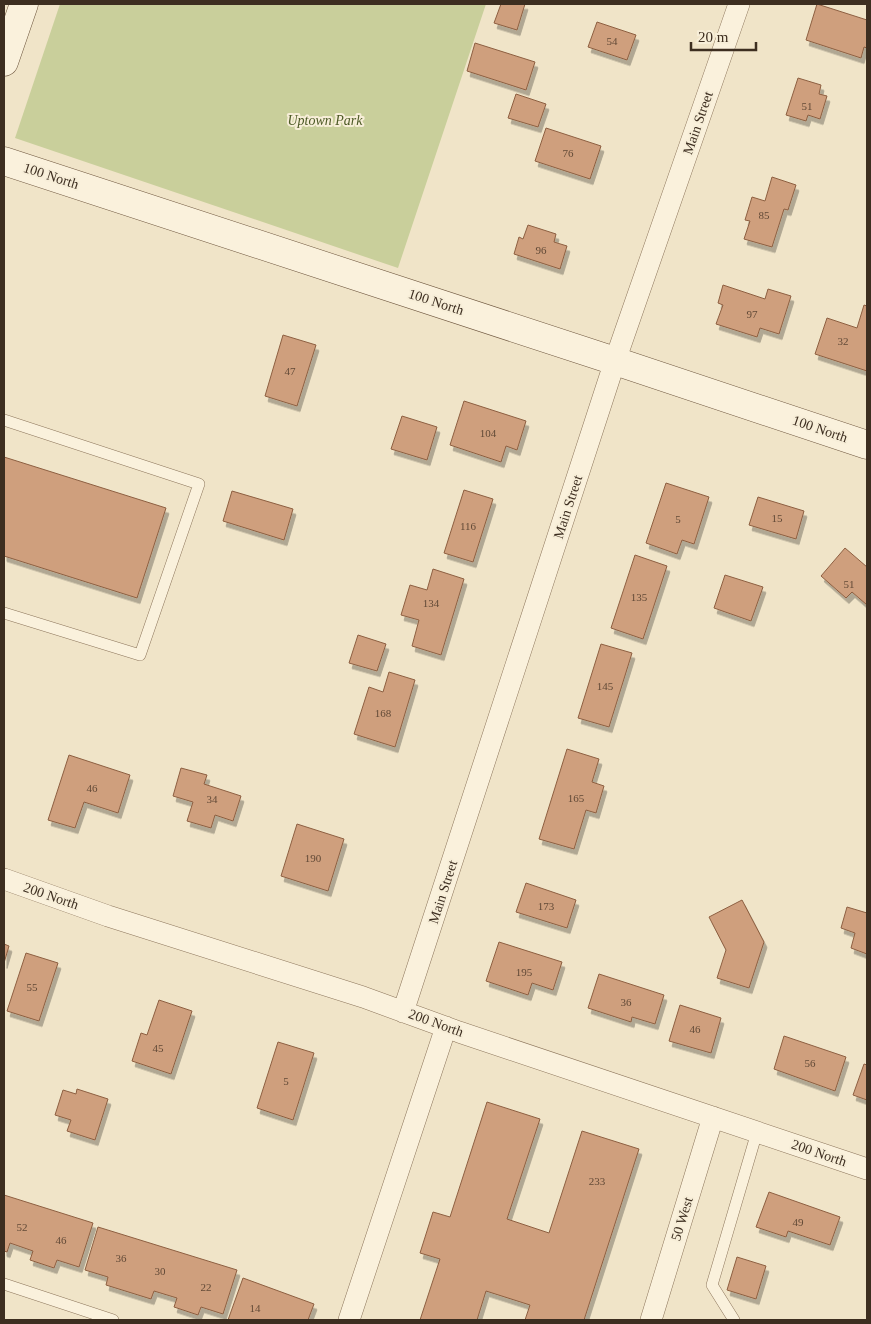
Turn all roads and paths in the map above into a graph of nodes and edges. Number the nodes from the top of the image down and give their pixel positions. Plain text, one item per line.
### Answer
1 (24, 4) edge
2 (739, 4) edge
3 (4, 62) edge
4 (4, 161) edge
5 (616, 361) junction
6 (4, 420) edge
7 (867, 445) edge
8 (4, 614) edge
9 (4, 879) edge
10 (403, 1012) junction
11 (446, 1027) junction
12 (713, 1117) junction
13 (757, 1132) junction
14 (867, 1169) edge
15 (4, 1284) edge
16 (113, 1320) edge
17 (349, 1320) edge
18 (651, 1320) edge
19 (734, 1320) edge

1 - 3 street
2 - 5 street, Main Street
4 - 5 street, 100 North
5 - 7 street, 100 North
5 - 10 street, Main Street
6 - 8 lane
9 - 10 street, 200 North
10 - 11 street, 200 North
11 - 12 street, 200 North
11 - 17 street
12 - 13 street, 200 North
12 - 18 street, 50 West
13 - 14 street, 200 North
13 - 19 lane
15 - 16 lane

